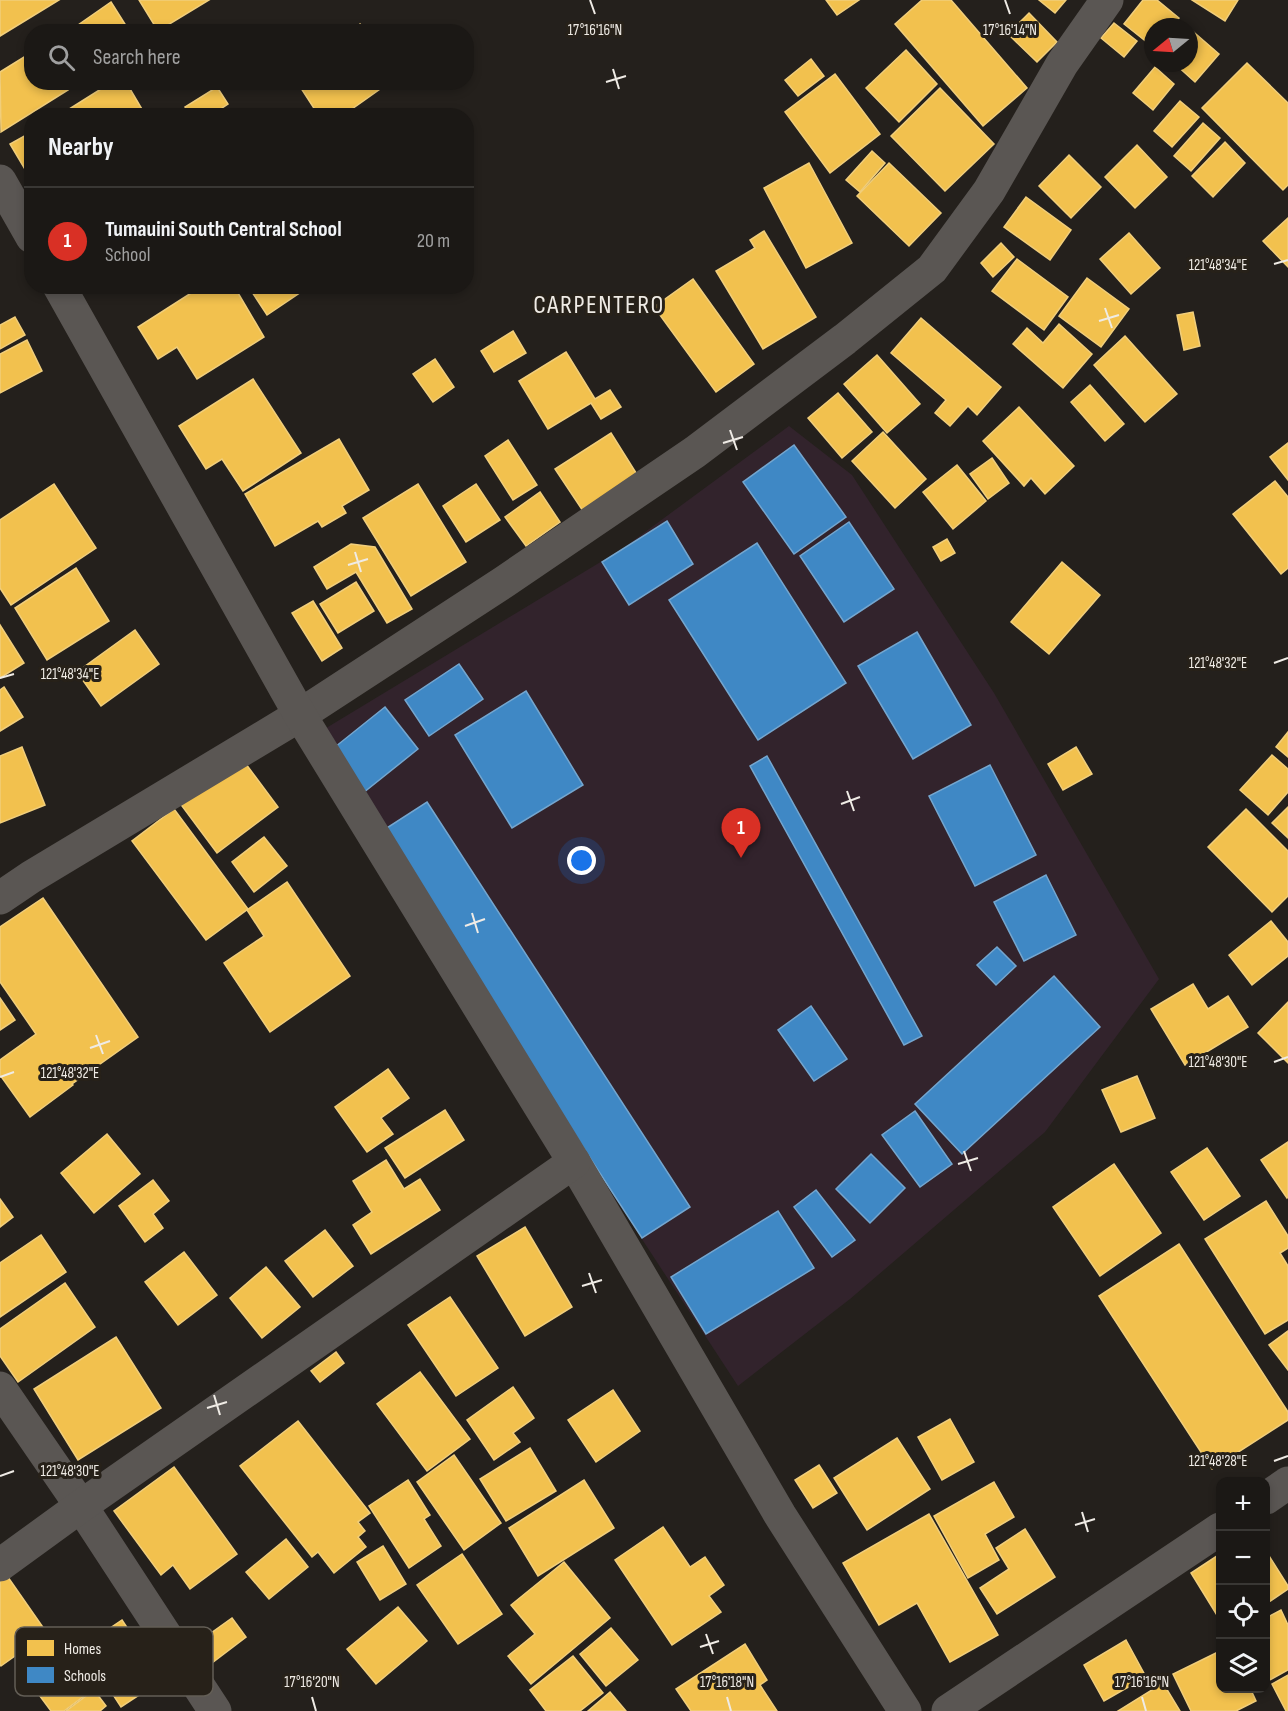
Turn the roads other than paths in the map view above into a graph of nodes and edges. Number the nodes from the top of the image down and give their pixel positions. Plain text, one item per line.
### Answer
1 (1107, 0) edge
2 (0, 181) edge
3 (24, 223) edge
4 (63, 294) edge
5 (300, 715) junction
6 (0, 898) edge
7 (574, 1162) junction
8 (0, 1388) edge
9 (1288, 1483) edge
10 (1270, 1495) edge
11 (81, 1506) junction
12 (1217, 1531) edge
13 (0, 1565) edge
14 (160, 1627) edge
15 (205, 1696) edge
16 (215, 1711) edge
17 (905, 1711) edge
18 (948, 1711) edge

1 - 5 street
2 - 3 street
4 - 5 street
5 - 6 street
5 - 7 street
7 - 11 street
7 - 17 street
8 - 11 street
9 - 10 street
11 - 13 street
11 - 14 street
12 - 18 street
15 - 16 street

